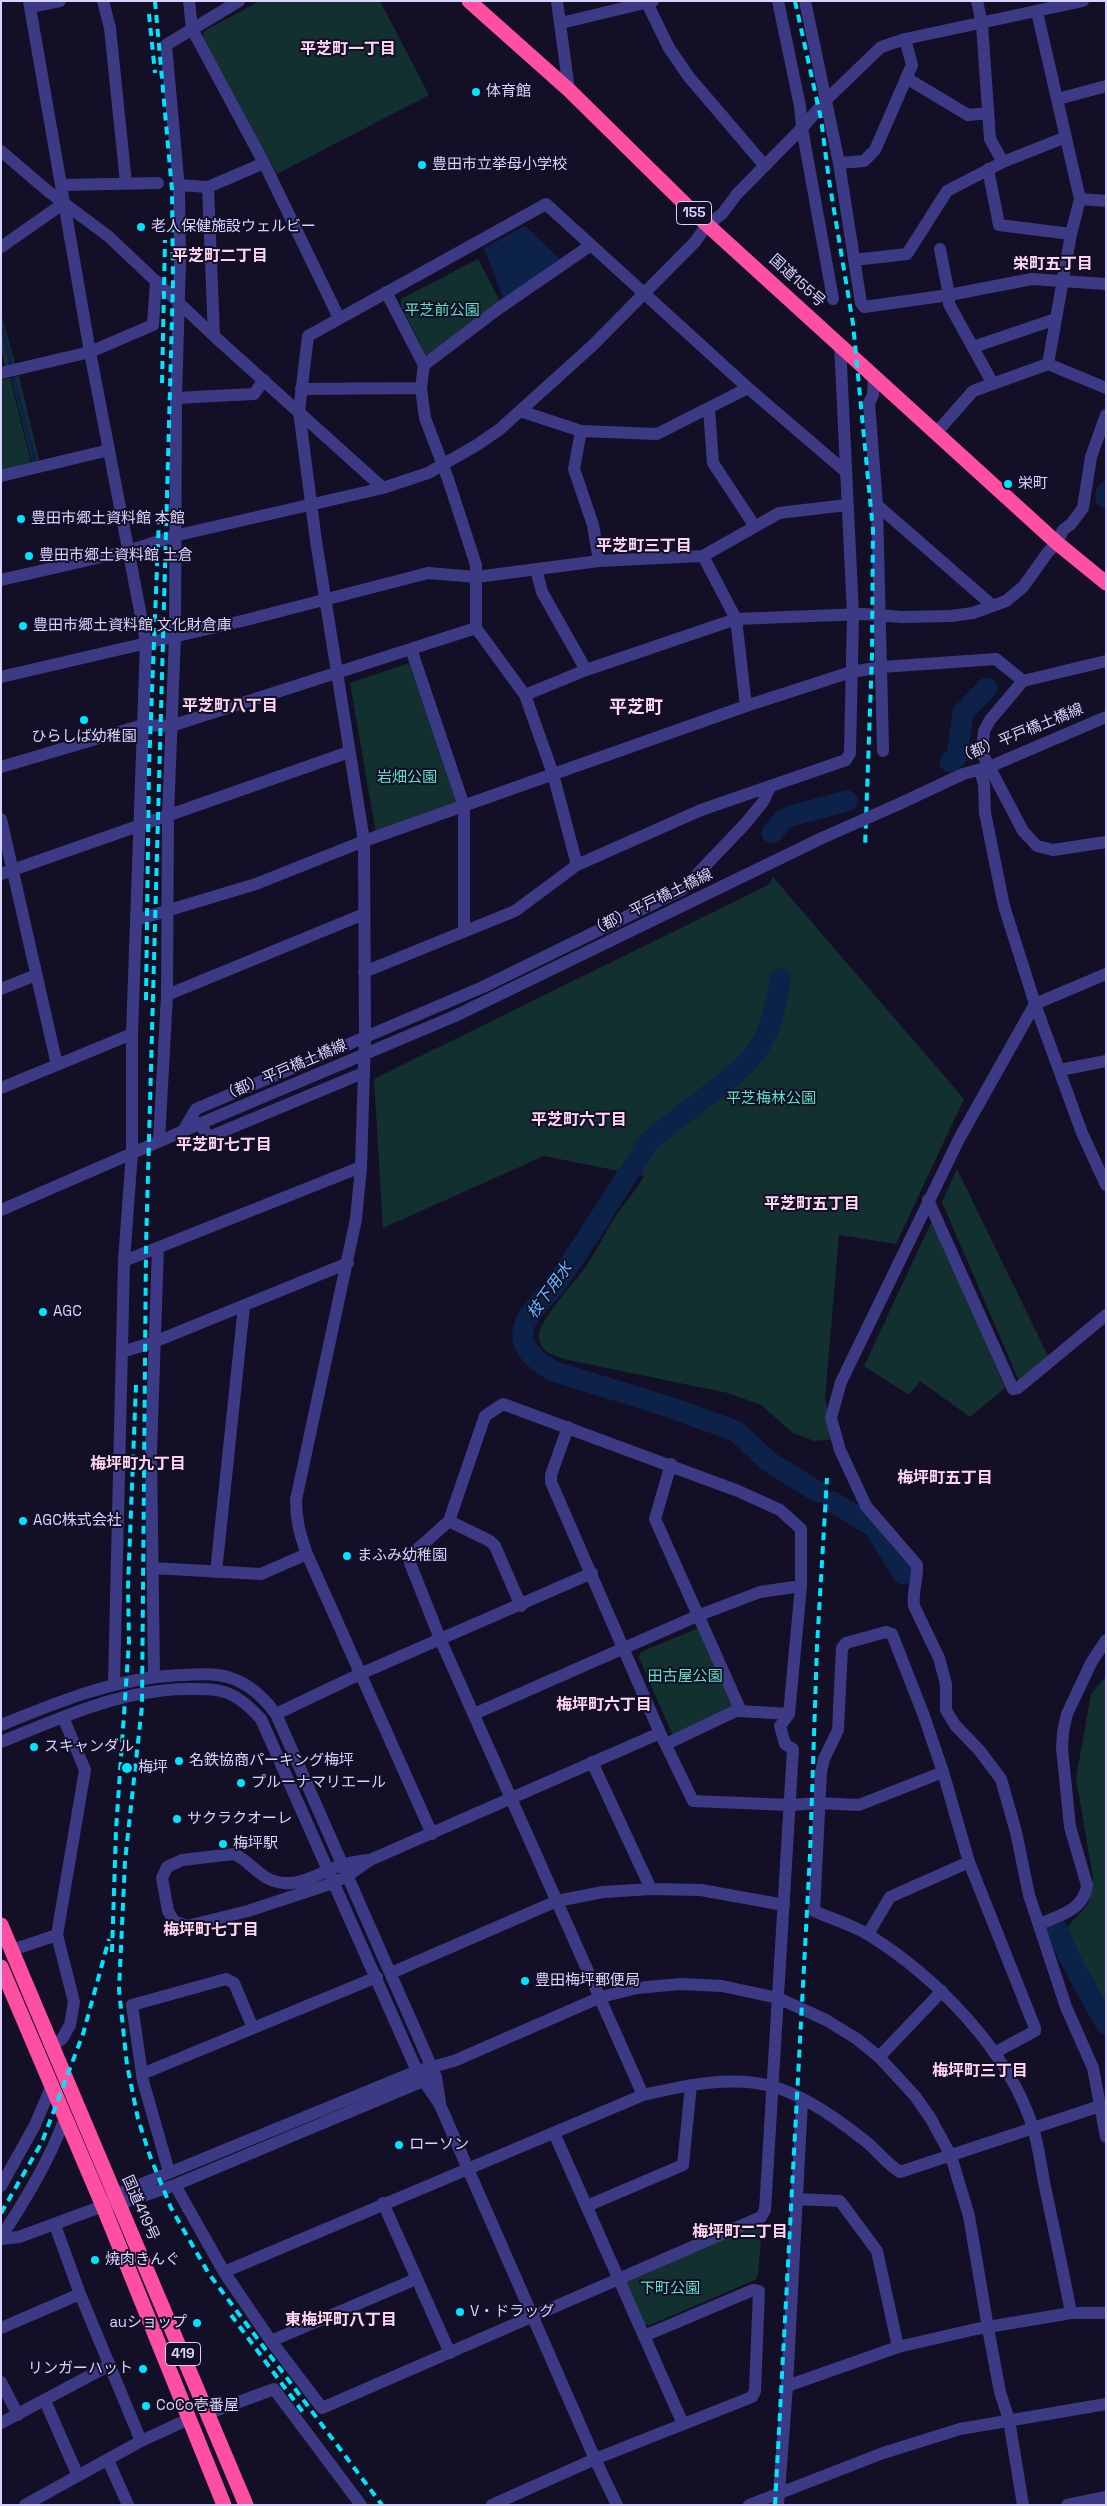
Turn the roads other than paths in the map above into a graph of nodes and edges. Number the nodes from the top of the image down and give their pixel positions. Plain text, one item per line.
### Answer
1 (60, 1) edge
2 (103, 1) edge
3 (189, 1) edge
4 (239, 1) edge
5 (469, 1) edge
6 (557, 1) edge
7 (778, 1) edge
8 (805, 1) edge
9 (976, 1) edge
10 (1083, 1) edge
11 (651, 2) edge
12 (30, 4) edge
13 (1037, 12) junction
14 (561, 24) junction
15 (982, 24) junction
16 (192, 29) junction
17 (906, 39) junction
18 (908, 79) junction
19 (1106, 86) edge
20 (569, 90) junction
21 (1058, 99) junction
22 (827, 100) junction
23 (988, 113) junction
24 (802, 128) junction
25 (1066, 137) junction
26 (1, 151) edge
27 (839, 162) junction
28 (1003, 162) junction
29 (264, 163) junction
30 (765, 166) junction
31 (988, 170) junction
32 (126, 183) junction
33 (158, 183) dead end
34 (62, 185) junction
35 (178, 185) junction
36 (208, 187) junction
37 (1080, 199) junction
38 (1106, 201) edge
39 (64, 203) junction
40 (707, 225) junction
41 (1071, 234) junction
42 (591, 245) junction
43 (1, 247) edge
44 (940, 249) dead end
45 (854, 260) junction
46 (156, 281) junction
47 (1064, 281) junction
48 (1106, 284) edge
49 (386, 292) junction
50 (645, 292) junction
51 (949, 294) junction
52 (833, 299) dead end
53 (179, 302) junction
54 (339, 318) junction
55 (1056, 319) junction
56 (214, 336) junction
57 (840, 344) junction
58 (973, 347) junction
59 (90, 352) junction
60 (1048, 364) junction
61 (424, 365) junction
62 (1, 373) edge
63 (874, 376) junction
64 (264, 380) junction
65 (993, 384) junction
66 (421, 388) junction
67 (748, 388) junction
68 (1106, 388) edge
69 (301, 390) junction
70 (176, 398) junction
71 (709, 408) junction
72 (520, 411) junction
73 (299, 412) junction
74 (1106, 415) edge
75 (581, 431) junction
76 (936, 432) junction
77 (110, 450) junction
78 (442, 466) junction
79 (846, 472) junction
80 (1, 476) edge
81 (383, 488) junction
82 (311, 505) junction
83 (847, 505) junction
84 (877, 505) junction
85 (754, 525) junction
86 (174, 536) junction
87 (1057, 543) junction
88 (128, 551) junction
89 (703, 556) junction
90 (600, 561) junction
91 (536, 569) junction
92 (476, 577) junction
93 (1, 580) edge
94 (1106, 583) edge
95 (326, 599) junction
96 (993, 606) junction
97 (853, 614) junction
98 (880, 614) junction
99 (736, 619) junction
100 (476, 628) junction
101 (175, 636) junction
102 (146, 642) junction
103 (411, 649) junction
104 (1106, 661) edge
105 (882, 667) junction
106 (586, 670) junction
107 (851, 672) junction
108 (337, 673) junction
109 (1, 677) edge
110 (1023, 681) junction
111 (525, 694) junction
112 (746, 706) junction
113 (1106, 717) edge
114 (143, 725) junction
115 (171, 726) junction
116 (883, 751) dead end
117 (349, 752) junction
118 (1, 767) edge
119 (985, 768) junction
120 (553, 774) junction
121 (770, 787) junction
122 (464, 806) junction
123 (168, 815) junction
124 (1, 819) edge
125 (139, 824) junction
126 (364, 841) junction
127 (1106, 842) edge
128 (577, 865) junction
129 (7, 872) edge
130 (168, 911) junction
131 (364, 914) junction
132 (136, 920) junction
133 (464, 932) junction
134 (364, 972) junction
135 (36, 974) junction
136 (1106, 974) edge
137 (1, 989) edge
138 (167, 995) junction
139 (1035, 1004) junction
140 (132, 1034) junction
141 (365, 1038) junction
142 (1106, 1061) edge
143 (57, 1065) junction
144 (1060, 1070) junction
145 (363, 1073) junction
146 (1, 1088) edge
147 (205, 1121) junction
148 (184, 1131) junction
149 (160, 1141) junction
150 (132, 1152) junction
151 (361, 1167) junction
152 (1106, 1185) edge
153 (928, 1200) junction
154 (1, 1210) edge
155 (158, 1248) junction
156 (124, 1261) junction
157 (348, 1263) junction
158 (244, 1306) junction
159 (1106, 1315) edge
160 (154, 1342) junction
161 (122, 1352) junction
162 (568, 1427) junction
163 (671, 1464) junction
164 (449, 1521) junction
165 (307, 1554) junction
166 (152, 1568) junction
167 (216, 1572) junction
168 (592, 1574) junction
169 (801, 1586) junction
170 (521, 1606) junction
171 (697, 1616) junction
172 (1106, 1640) edge
173 (442, 1641) junction
174 (625, 1648) junction
175 (360, 1674) junction
176 (154, 1676) junction
177 (114, 1684) junction
178 (946, 1710) junction
179 (739, 1711) junction
180 (276, 1714) junction
181 (474, 1714) junction
182 (789, 1714) junction
183 (924, 1716) junction
184 (63, 1717) junction
185 (1, 1725) edge
186 (663, 1738) junction
187 (1, 1742) edge
188 (592, 1762) junction
189 (943, 1772) junction
190 (512, 1798) junction
191 (819, 1803) junction
192 (790, 1805) junction
193 (432, 1834) junction
194 (968, 1862) junction
195 (344, 1871) junction
196 (331, 1876) junction
197 (650, 1888) junction
198 (557, 1901) junction
199 (784, 1905) junction
200 (1039, 1924) junction
201 (1, 1925) edge
202 (58, 1934) junction
203 (868, 1934) junction
204 (12, 1950) junction
205 (1, 1967) edge
206 (391, 1973) junction
207 (377, 1977) junction
208 (942, 1991) junction
209 (601, 1998) junction
210 (778, 1998) junction
211 (253, 2028) junction
212 (53, 2045) junction
213 (994, 2053) junction
214 (879, 2057) junction
215 (434, 2071) junction
216 (142, 2074) junction
217 (420, 2075) junction
218 (52, 2085) junction
219 (691, 2085) junction
220 (771, 2086) junction
221 (643, 2095) junction
222 (802, 2100) junction
223 (440, 2105) junction
224 (1100, 2106) junction
225 (65, 2118) junction
226 (1033, 2128) junction
227 (554, 2133) junction
228 (1106, 2137) edge
229 (951, 2156) junction
230 (468, 2170) junction
231 (169, 2172) junction
232 (175, 2185) junction
233 (1, 2186) edge
234 (796, 2199) junction
235 (112, 2201) junction
236 (383, 2203) junction
237 (587, 2206) junction
238 (55, 2225) junction
239 (1, 2238) edge
240 (224, 2272) junction
241 (416, 2279) junction
242 (618, 2279) junction
243 (80, 2294) junction
244 (1106, 2312) edge
245 (1071, 2313) junction
246 (533, 2318) junction
247 (1, 2328) edge
248 (988, 2328) junction
249 (644, 2336) junction
250 (271, 2341) junction
251 (898, 2347) junction
252 (450, 2353) junction
253 (110, 2365) junction
254 (1, 2382) edge
255 (787, 2386) junction
256 (45, 2401) junction
257 (1106, 2404) edge
258 (208, 2413) junction
259 (18, 2415) junction
260 (189, 2419) junction
261 (1009, 2420) junction
262 (1, 2424) edge
263 (683, 2424) junction
264 (141, 2441) junction
265 (594, 2459) junction
266 (108, 2460) junction
267 (78, 2476) junction
268 (778, 2499) edge
269 (1102, 2500) edge
270 (25, 2505) edge
271 (128, 2505) edge
272 (224, 2505) edge
273 (246, 2505) edge
274 (361, 2505) edge
275 (492, 2505) edge
276 (617, 2505) edge
277 (748, 2505) edge
278 (1023, 2505) edge
279 (1067, 2505) edge

1 - 12 street
2 - 32 street
3 - 16 street
4 - 16 street
5 - 20 highway, 国道155号 / 155
6 - 14 street
7 - 24 street
8 - 22 street
9 - 15 street
10 - 13 street
11 - 14 street
11 - 30 street
12 - 34 street
13 - 15 street
13 - 21 street
14 - 20 street
15 - 17 street
15 - 23 street
16 - 29 street
16 - 35 street
17 - 18 street
17 - 22 street
18 - 23 street
18 - 27 street
19 - 21 street
20 - 40 highway, 国道155号 / 155
21 - 25 street
22 - 24 street
22 - 27 street
23 - 28 street
24 - 30 street
24 - 52 street
25 - 28 street
25 - 37 street
26 - 39 street
27 - 45 street
28 - 31 street
29 - 36 street
29 - 54 street
30 - 40 street
31 - 41 street
31 - 45 street
32 - 33 street
32 - 34 street
34 - 39 street
35 - 36 street
35 - 53 street
36 - 56 street
37 - 38 street
37 - 41 street
39 - 43 street
39 - 46 street
39 - 59 street
40 - 50 street
40 - 57 highway, 国道155号 / 155
41 - 47 street
42 - 49 street
42 - 50 street
42 - 61 street
44 - 51 street
45 - 51 street
46 - 53 street
46 - 59 street
47 - 48 street
47 - 51 street
47 - 55 street
49 - 54 street
49 - 61 street
50 - 67 street
50 - 72 street
51 - 58 street
53 - 56 street
53 - 70 street
54 - 69 street
55 - 58 street
55 - 60 street
56 - 64 street
57 - 63 highway, 国道155号 / 155
57 - 79 street
58 - 65 street
59 - 62 street
59 - 77 street
60 - 65 street
60 - 68 street
61 - 66 street
63 - 76 highway, 国道155号 / 155
63 - 84 street
64 - 70 street
64 - 73 street
65 - 76 street
66 - 69 street
66 - 78 street
67 - 71 street
67 - 79 street
69 - 73 street
70 - 86 street
71 - 75 street
71 - 85 street
72 - 75 street
72 - 78 street
73 - 81 street
73 - 82 street
74 - 87 street
75 - 90 street
76 - 87 highway, 国道155号 / 155
77 - 80 street
77 - 88 street
78 - 81 street
78 - 92 street
79 - 83 street
81 - 82 street
82 - 86 street
82 - 95 street
83 - 85 street
83 - 97 street
84 - 96 street
84 - 98 street
85 - 89 street
86 - 88 street
86 - 101 street
87 - 94 highway, 国道155号 / 155
87 - 96 street
88 - 93 street
88 - 102 street
89 - 90 street
89 - 99 street
90 - 91 street
91 - 92 street
91 - 106 street
92 - 95 street
92 - 100 street
95 - 101 street
95 - 108 street
96 - 98 street
97 - 98 street
97 - 99 street
97 - 107 street
98 - 105 street
99 - 106 street
99 - 112 street
100 - 103 street
100 - 111 street
101 - 102 street
101 - 115 street
102 - 109 street
102 - 114 street
103 - 108 street
103 - 122 street
104 - 110 street
105 - 107 street
105 - 110 street
105 - 116 street
106 - 111 street
107 - 112 street
107 - 121 street
108 - 115 street
108 - 117 street
110 - 119 street
111 - 120 street
112 - 120 street
113 - 119 street, （都）平戸橋土橋線
114 - 115 street
114 - 118 street
114 - 125 street
115 - 123 street
117 - 123 street
117 - 126 street
119 - 127 street
119 - 139 street
119 - 147 street, （都）平戸橋土橋線, bridge
120 - 122 street
120 - 128 street
121 - 128 street
121 - 141 street
122 - 126 street
122 - 133 street
123 - 125 street
123 - 130 street
124 - 129 street
125 - 129 street
125 - 132 street
126 - 130 street
126 - 131 street
128 - 133 street
129 - 135 street
130 - 132 street
130 - 138 street
131 - 134 street
131 - 138 street
132 - 140 street
133 - 134 street
134 - 141 street
135 - 137 street
135 - 143 street
136 - 139 street
138 - 149 street
139 - 144 street
139 - 153 street
140 - 143 street
140 - 150 street
141 - 145 street
141 - 148 street
142 - 144 street
143 - 146 street
144 - 152 street
145 - 147 street
145 - 151 street
147 - 148 street, （都）平戸橋土橋線
148 - 149 street, （都）平戸橋土橋線
149 - 150 street, （都）平戸橋土橋線
150 - 154 street, （都）平戸橋土橋線
150 - 156 street
151 - 155 street
151 - 157 street
153 - 159 street
153 - 178 street
155 - 156 street
155 - 160 street
156 - 161 street
157 - 158 street
157 - 165 street
158 - 160 street
158 - 167 street
160 - 161 street
160 - 166 street
161 - 177 street
162 - 163 street
162 - 164 street
162 - 168 street
163 - 169 street
163 - 171 street
164 - 170 street
164 - 173 street
165 - 167 street
165 - 175 street
166 - 167 street
166 - 176 street
168 - 170 street
168 - 174 street
169 - 171 street
169 - 182 street
170 - 173 street
171 - 174 street
171 - 179 street
172 - 200 street
173 - 175 street
173 - 181 street
174 - 181 street
174 - 186 street
175 - 180 street
175 - 193 street
176 - 177 street
176 - 180 street
177 - 185 street
178 - 183 street
178 - 200 street
179 - 182 street
179 - 186 street
180 - 195 street
181 - 190 street
182 - 192 street
183 - 189 street
183 - 191 street
184 - 187 street
184 - 196 street
184 - 202 street
186 - 188 street
186 - 192 street
188 - 190 street
188 - 197 street
189 - 191 street
189 - 194 street
190 - 193 street
190 - 198 street
191 - 192 street
191 - 203 street
192 - 199 street
193 - 195 street
194 - 203 street
194 - 213 street
195 - 196 street
195 - 206 street
196 - 196 street
196 - 207 street
197 - 198 street
197 - 199 street
198 - 206 street
198 - 209 street
199 - 210 street
200 - 224 street
201 - 204 highway, 国道419号 / 419
202 - 204 street
202 - 212 street
203 - 208 street
204 - 212 highway, 国道419号 / 419
205 - 218 highway, 国道419号 / 419
206 - 215 street
207 - 211 street
207 - 217 street
208 - 213 street
208 - 214 street
209 - 210 street
209 - 215 street
209 - 221 street
210 - 214 street
210 - 220 street
211 - 216 street
211 - 216 street
212 - 235 highway, 国道419号 / 419
213 - 226 street
214 - 229 street
215 - 217 street
215 - 223 street
216 - 231 street
217 - 223 street
217 - 231 street
217 - 232 street
218 - 225 highway, 国道419号 / 419
218 - 233 street
219 - 220 street
219 - 221 street
219 - 237 street
220 - 222 street
220 - 242 street
221 - 227 street
222 - 229 street
222 - 234 street
223 - 230 street
224 - 226 street
224 - 228 street
225 - 235 highway, 国道419号 / 419
225 - 239 street
226 - 229 street
226 - 245 street
227 - 230 street
227 - 237 street
229 - 248 street
230 - 236 street
230 - 246 street
231 - 235 street
232 - 235 street
232 - 240 street
234 - 251 street
234 - 255 street
235 - 238 street
235 - 258 highway, 国道419号 / 419
235 - 260 highway, 国道419号 / 419
236 - 240 street
236 - 241 street
237 - 242 street
238 - 239 street
238 - 243 street
240 - 250 street
241 - 250 street
241 - 252 street
242 - 246 street
242 - 249 street
243 - 247 street
243 - 253 street
244 - 245 street
245 - 248 street
246 - 252 street
246 - 265 street
248 - 251 street
248 - 261 street
249 - 263 street
249 - 263 street
250 - 252 street
251 - 255 street
253 - 256 street
253 - 264 street
254 - 259 street
255 - 268 street
256 - 259 street
256 - 267 street
257 - 261 street
258 - 273 highway, 国道419号 / 419
258 - 274 street
259 - 262 street
260 - 264 street
260 - 272 highway, 国道419号 / 419
261 - 268 street
261 - 278 street
263 - 265 street
264 - 266 street
265 - 275 street
265 - 276 street
266 - 267 street
266 - 271 street
267 - 270 street
268 - 277 street
269 - 279 street

